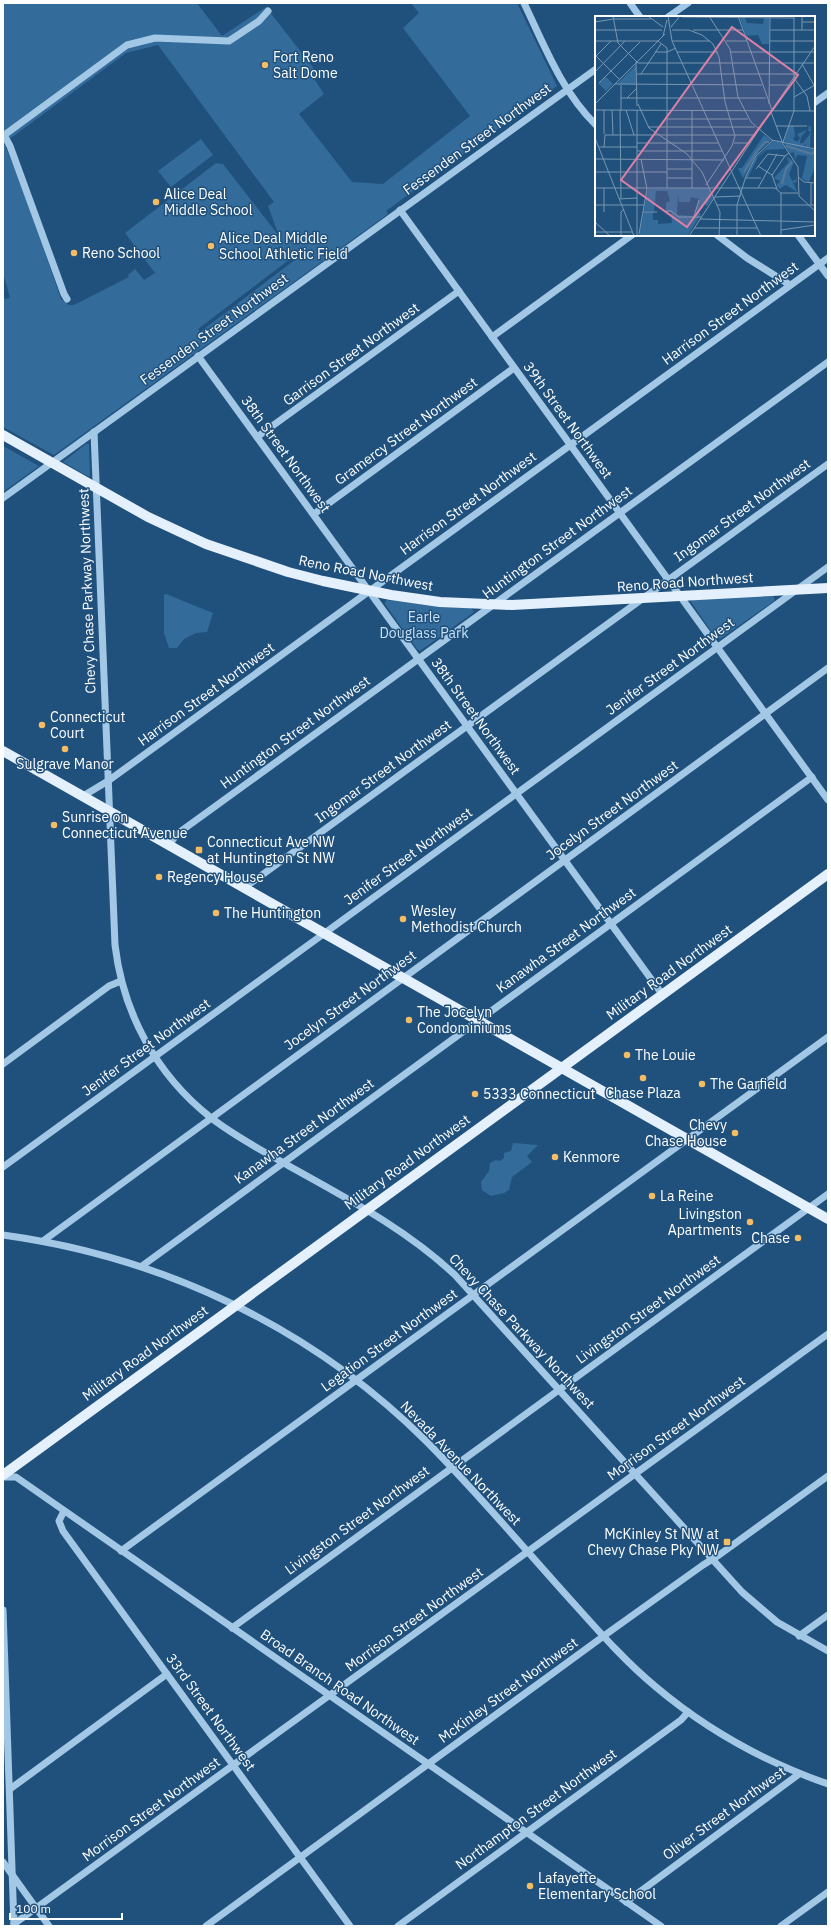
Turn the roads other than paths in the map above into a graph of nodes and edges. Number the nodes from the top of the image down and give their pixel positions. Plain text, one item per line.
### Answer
1 (524, 3) edge
2 (630, 3) edge
3 (688, 3) edge
4 (268, 11) dead end
5 (639, 16) edge
6 (669, 16) edge
7 (595, 70) edge
8 (568, 89) junction
9 (828, 93) edge
10 (815, 102) edge
11 (595, 124) edge
12 (4, 136) edge
13 (400, 210) junction
14 (631, 236) edge
15 (718, 236) edge
16 (799, 236) edge
17 (828, 258) edge
18 (819, 264) junction
19 (828, 276) edge
20 (790, 285) junction
21 (459, 292) junction
22 (67, 299) dead end
23 (492, 337) junction
24 (198, 356) junction
25 (828, 362) edge
26 (514, 368) junction
27 (94, 432) junction
28 (3, 435) edge
29 (258, 437) junction
30 (570, 445) junction
31 (52, 462) junction
32 (828, 464) edge
33 (96, 488) junction
34 (3, 498) edge
35 (619, 512) junction
36 (314, 514) junction
37 (828, 567) edge
38 (668, 580) junction
39 (828, 588) edge
40 (797, 589) junction
41 (369, 591) junction
42 (680, 596) junction
43 (644, 598) junction
44 (494, 604) junction
45 (718, 647) junction
46 (418, 658) junction
47 (828, 668) edge
48 (766, 714) junction
49 (468, 726) junction
50 (3, 751) edge
51 (812, 777) junction
52 (108, 781) junction
53 (516, 794) junction
54 (83, 796) junction
55 (828, 800) edge
56 (109, 811) junction
57 (169, 845) junction
58 (565, 860) junction
59 (828, 874) edge
60 (244, 888) junction
61 (611, 924) junction
62 (324, 933) junction
63 (403, 978) junction
64 (121, 981) junction
65 (662, 994) junction
66 (478, 1020) junction
67 (828, 1037) edge
68 (154, 1057) junction
69 (3, 1064) edge
70 (561, 1068) junction
71 (211, 1118) junction
72 (688, 1139) junction
73 (283, 1162) junction
74 (3, 1167) edge
75 (828, 1194) edge
76 (809, 1208) junction
77 (365, 1209) junction
78 (828, 1219) edge
79 (3, 1235) edge
80 (43, 1241) junction
81 (142, 1266) junction
82 (473, 1295) junction
83 (235, 1305) junction
84 (828, 1334) edge
85 (357, 1380) junction
86 (559, 1390) junction
87 (451, 1468) junction
88 (635, 1474) junction
89 (3, 1476) edge
90 (828, 1476) edge
91 (64, 1511) junction
92 (121, 1551) junction
93 (528, 1552) junction
94 (712, 1560) junction
95 (3, 1610) edge
96 (828, 1615) edge
97 (232, 1628) junction
98 (604, 1636) junction
99 (799, 1636) junction
100 (828, 1651) edge
101 (167, 1674) junction
102 (330, 1696) junction
103 (688, 1712) junction
104 (428, 1764) junction
105 (233, 1766) junction
106 (799, 1774) junction
107 (828, 1784) edge
108 (10, 1790) junction
109 (526, 1832) junction
110 (300, 1858) junction
111 (3, 1862) edge
112 (12, 1875) junction
113 (3, 1876) edge
114 (828, 1892) edge
115 (626, 1902) junction
116 (37, 1909) junction
117 (14, 1925) edge
118 (49, 1926) edge
119 (206, 1926) edge
120 (350, 1926) edge
121 (398, 1926) edge
122 (661, 1926) edge
123 (781, 1926) edge

1 - 8 street
2 - 5 street
3 - 6 street
4 - 12 street
7 - 8 street, Fessenden Street Northwest
8 - 11 street
8 - 13 street, Fessenden Street Northwest
9 - 10 street
12 - 22 street
13 - 21 street, 39th Street Northwest
13 - 24 street, Fessenden Street Northwest
14 - 23 street
15 - 20 street
16 - 18 street
17 - 18 street, Harrison Street Northwest
18 - 19 street
18 - 20 street, Harrison Street Northwest
20 - 30 street, Harrison Street Northwest
21 - 23 street, 39th Street Northwest
21 - 29 street, Garrison Street Northwest
23 - 26 street, 39th Street Northwest
24 - 27 street, Fessenden Street Northwest
24 - 29 street, 38th Street Northwest
25 - 35 street, Huntington Street Northwest
26 - 30 street, 39th Street Northwest
26 - 36 street, Gramercy Street Northwest
27 - 31 street, Fessenden Street Northwest
27 - 33 street, Chevy Chase Parkway Northwest
28 - 31 main road, Reno Road Northwest
29 - 36 street, 38th Street Northwest
30 - 35 street, 39th Street Northwest
30 - 41 street, Harrison Street Northwest
31 - 33 main road, Reno Road Northwest
31 - 34 street, Fessenden Street Northwest
32 - 38 street, Ingomar Street Northwest
33 - 41 main road, Reno Road Northwest
33 - 52 street, Chevy Chase Parkway Northwest
35 - 38 street, 39th Street Northwest
35 - 44 street, Huntington Street Northwest
36 - 41 street, 38th Street Northwest
37 - 40 street, Jenifer Street Northwest
38 - 42 street, 39th Street Northwest
38 - 43 street, Ingomar Street Northwest
39 - 40 main road, Reno Road Northwest
40 - 42 main road, Reno Road Northwest
40 - 45 street, Jenifer Street Northwest
41 - 44 main road, Reno Road Northwest
41 - 46 street, 38th Street Northwest
41 - 52 street, Harrison Street Northwest
42 - 43 main road, Reno Road Northwest
42 - 45 street, 39th Street Northwest
43 - 44 main road, Reno Road Northwest
43 - 49 street, Ingomar Street Northwest
44 - 46 street, Huntington Street Northwest
45 - 48 street, 39th Street Northwest
45 - 53 street, Jenifer Street Northwest
46 - 49 street, 38th Street Northwest
46 - 57 street, Huntington Street Northwest
47 - 48 street, Jocelyn Street Northwest
48 - 51 street, 39th Street Northwest
48 - 58 street, Jocelyn Street Northwest
49 - 53 street, 38th Street Northwest
49 - 60 street, Ingomar Street Northwest
50 - 54 main road
51 - 55 street, 39th Street Northwest
51 - 61 street, Kanawha Street Northwest
52 - 54 street, Harrison Street Northwest
52 - 56 street, Chevy Chase Parkway Northwest
53 - 58 street, 38th Street Northwest
53 - 62 street, Jenifer Street Northwest
54 - 56 main road
56 - 57 main road
56 - 64 street, Chevy Chase Parkway Northwest
57 - 60 main road
58 - 61 street, 38th Street Northwest
58 - 63 street, Jocelyn Street Northwest
59 - 65 main road, Military Road Northwest
60 - 62 main road
61 - 65 street, 38th Street Northwest
61 - 66 street, Kanawha Street Northwest
62 - 63 main road
62 - 68 street, Jenifer Street Northwest
63 - 66 main road
63 - 71 street, Jocelyn Street Northwest
64 - 68 street, Chevy Chase Parkway Northwest
64 - 69 street
65 - 70 main road, Military Road Northwest
66 - 70 main road
66 - 73 street, Kanawha Street Northwest
67 - 72 street, Legation Street Northwest
68 - 71 street, Chevy Chase Parkway Northwest
68 - 74 street, Jenifer Street Northwest
70 - 72 main road
70 - 77 main road, Military Road Northwest
71 - 73 street, Chevy Chase Parkway Northwest
71 - 80 street, Jocelyn Street Northwest
72 - 76 main road
72 - 82 street, Legation Street Northwest
73 - 77 street, Chevy Chase Parkway Northwest
73 - 81 street, Kanawha Street Northwest
75 - 76 street, Livingston Street Northwest
76 - 78 main road
76 - 86 street, Livingston Street Northwest
77 - 82 street, Chevy Chase Parkway Northwest
77 - 83 main road, Military Road Northwest
79 - 80 street, Nevada Avenue Northwest
80 - 81 street, Nevada Avenue Northwest
81 - 83 street, Nevada Avenue Northwest
82 - 85 street, Legation Street Northwest
82 - 86 street, Chevy Chase Parkway Northwest
83 - 85 street, Nevada Avenue Northwest
83 - 89 main road, Military Road Northwest
84 - 88 street, Morrison Street Northwest
85 - 87 street, Nevada Avenue Northwest
85 - 92 street, Legation Street Northwest
86 - 87 street, Livingston Street Northwest
86 - 88 street, Chevy Chase Parkway Northwest
87 - 93 street, Nevada Avenue Northwest
87 - 97 street, Livingston Street Northwest
88 - 93 street, Morrison Street Northwest
88 - 94 street, Chevy Chase Parkway Northwest
89 - 91 street, Broad Branch Road Northwest
90 - 94 street, McKinley Street Northwest
91 - 92 street, Broad Branch Road Northwest
91 - 101 street, 33rd Street Northwest
92 - 97 street, Broad Branch Road Northwest
93 - 98 street, Nevada Avenue Northwest
93 - 102 street, Morrison Street Northwest
94 - 98 street, McKinley Street Northwest
94 - 99 street, Chevy Chase Parkway Northwest
95 - 108 street
96 - 99 street
97 - 102 street, Broad Branch Road Northwest
98 - 103 street, Nevada Avenue Northwest
98 - 104 street, McKinley Street Northwest
99 - 100 street, Chevy Chase Parkway Northwest
101 - 105 street, 33rd Street Northwest
101 - 108 street
102 - 104 street, Broad Branch Road Northwest
102 - 105 street, Morrison Street Northwest
103 - 106 street, Nevada Avenue Northwest
103 - 109 street, Northampton Street Northwest
104 - 109 street, Broad Branch Road Northwest
104 - 110 street, McKinley Street Northwest
105 - 110 street, 33rd Street Northwest
105 - 116 street, Morrison Street Northwest
106 - 107 street, Nevada Avenue Northwest
106 - 115 street, Oliver Street Northwest
108 - 112 street
109 - 115 street, Broad Branch Road Northwest
109 - 121 street, Northampton Street Northwest
110 - 119 street, McKinley Street Northwest
110 - 120 street, 33rd Street Northwest
111 - 112 street
112 - 113 street
112 - 116 street
112 - 117 street
114 - 123 street
115 - 122 street, Broad Branch Road Northwest
116 - 117 street, Morrison Street Northwest
116 - 118 street

